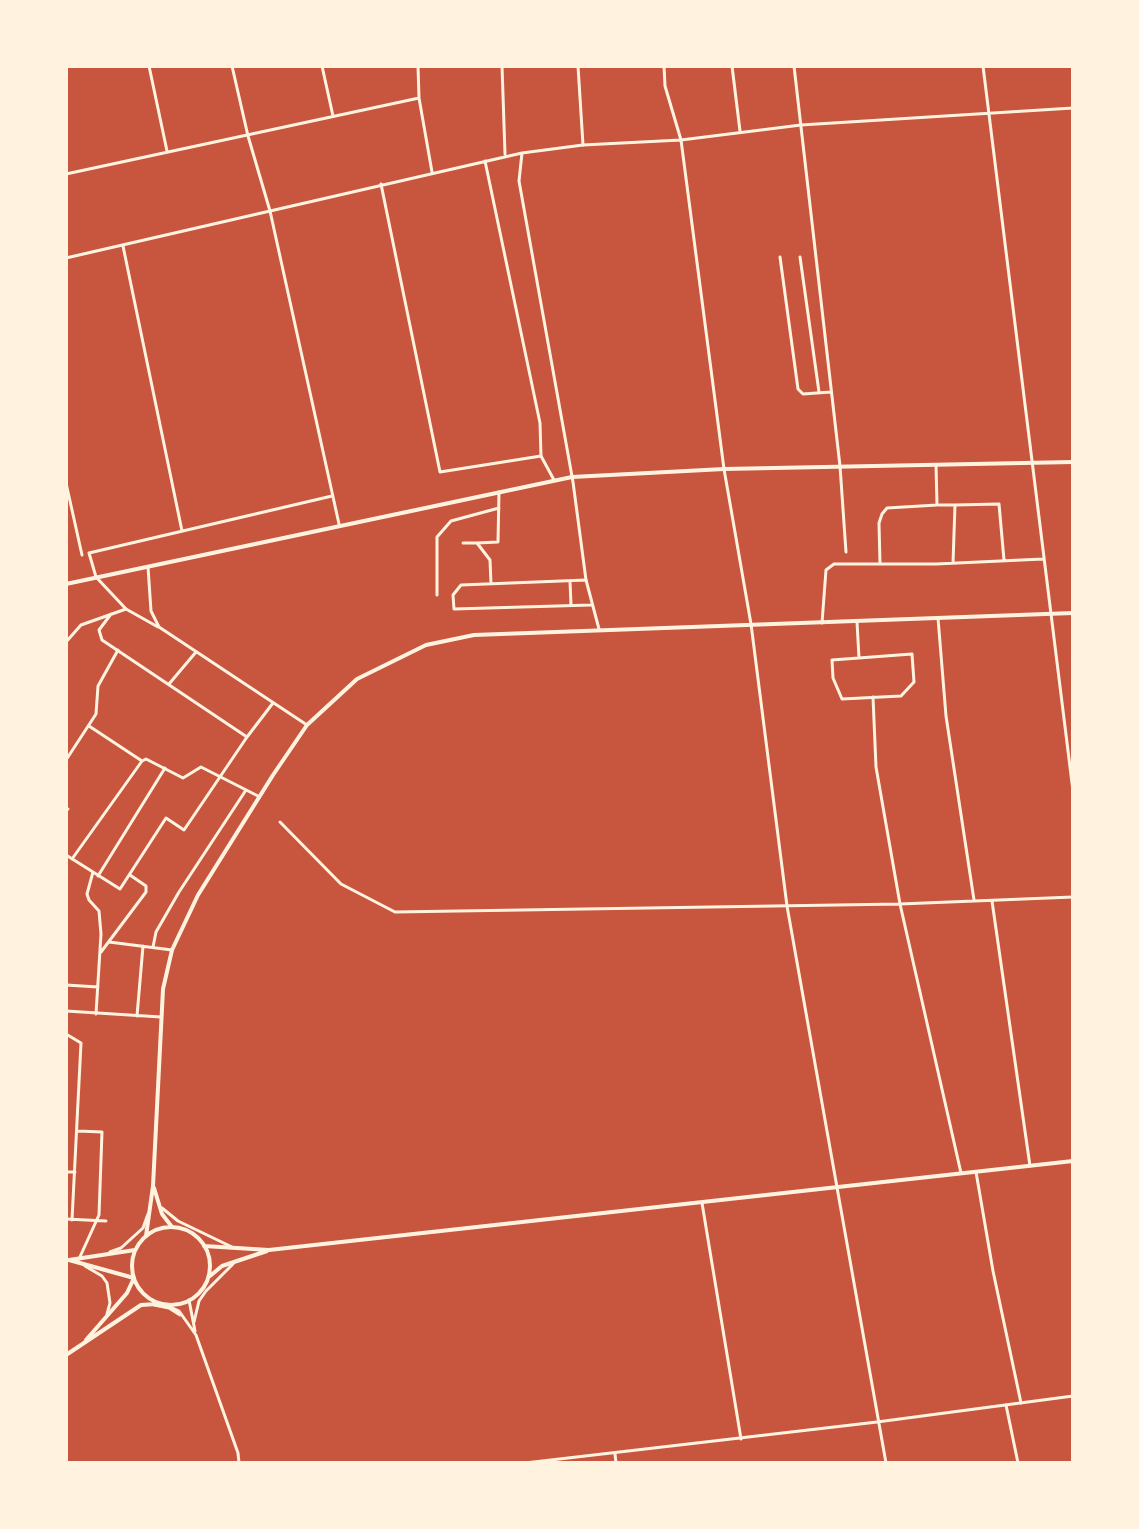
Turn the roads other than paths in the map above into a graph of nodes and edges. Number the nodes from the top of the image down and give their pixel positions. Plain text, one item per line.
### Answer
1 (149, 66) edge
2 (232, 66) edge
3 (322, 66) edge
4 (418, 66) edge
5 (502, 66) edge
6 (578, 66) edge
7 (664, 66) edge
8 (732, 66) edge
9 (794, 66) edge
10 (983, 66) edge
11 (419, 98) junction
12 (1073, 108) edge
13 (990, 115) junction
14 (333, 116) junction
15 (801, 125) junction
16 (740, 131) junction
17 (248, 136) junction
18 (681, 140) junction
19 (583, 145) junction
20 (167, 151) junction
21 (522, 153) junction
22 (506, 156) junction
23 (484, 160) junction
24 (432, 172) junction
25 (66, 174) edge
26 (381, 184) junction
27 (270, 211) junction
28 (123, 246) junction
29 (780, 257) dead end
30 (800, 257) dead end
31 (66, 258) edge
32 (819, 392) junction
33 (831, 392) junction
34 (541, 456) junction
35 (1073, 462) edge
36 (1031, 464) junction
37 (936, 465) junction
38 (840, 466) junction
39 (724, 469) junction
40 (572, 477) junction
41 (554, 480) junction
42 (66, 483) edge
43 (499, 492) junction
44 (332, 496) junction
45 (937, 505) junction
46 (955, 505) junction
47 (499, 508) junction
48 (73, 513) junction
49 (66, 514) edge
50 (339, 524) junction
51 (182, 531) junction
52 (463, 543) dead end
53 (477, 543) junction
54 (846, 552) dead end
55 (82, 555) dead end
56 (1043, 559) junction
57 (1004, 560) junction
58 (953, 563) junction
59 (880, 564) junction
60 (148, 565) junction
61 (96, 577) junction
62 (586, 580) junction
63 (570, 581) junction
64 (66, 584) edge
65 (491, 584) junction
66 (437, 595) dead end
67 (571, 605) junction
68 (591, 605) junction
69 (126, 609) junction
70 (1073, 613) edge
71 (111, 614) junction
72 (1050, 614) junction
73 (938, 618) junction
74 (857, 622) junction
75 (822, 623) junction
76 (751, 624) junction
77 (159, 627) junction
78 (599, 629) junction
79 (66, 642) edge
80 (118, 650) junction
81 (196, 652) junction
82 (859, 658) junction
83 (169, 684) junction
84 (873, 697) junction
85 (273, 703) junction
86 (88, 725) junction
87 (307, 725) junction
88 (247, 737) junction
89 (66, 760) edge
90 (142, 761) junction
91 (165, 768) junction
92 (221, 775) junction
93 (246, 790) junction
94 (1073, 791) edge
95 (259, 797) junction
96 (280, 822) dead end
97 (66, 855) edge
98 (72, 859) junction
99 (93, 872) junction
100 (130, 875) junction
101 (98, 876) junction
102 (1073, 897) edge
103 (975, 901) junction
104 (992, 901) junction
105 (900, 904) junction
106 (787, 906) junction
107 (109, 942) junction
108 (143, 946) junction
109 (153, 947) junction
110 (172, 950) junction
111 (101, 952) junction
112 (66, 985) edge
113 (98, 987) junction
114 (66, 1011) edge
115 (96, 1014) junction
116 (137, 1016) junction
117 (161, 1017) junction
118 (66, 1034) edge
119 (78, 1131) junction
120 (1073, 1161) edge
121 (1030, 1166) junction
122 (66, 1172) edge
123 (75, 1172) junction
124 (976, 1172) junction
125 (961, 1173) junction
126 (153, 1186) junction
127 (838, 1189) junction
128 (151, 1202) junction
129 (702, 1203) junction
130 (159, 1205) junction
131 (66, 1219) edge
132 (72, 1220) junction
133 (96, 1221) junction
134 (106, 1221) dead end
135 (172, 1227) junction
136 (146, 1236) junction
137 (204, 1246) junction
138 (235, 1248) junction
139 (135, 1250) junction
140 (269, 1250) junction
141 (98, 1256) junction
142 (68, 1260) edge
143 (78, 1260) junction
144 (236, 1261) junction
145 (134, 1278) junction
146 (208, 1278) junction
147 (189, 1300) junction
148 (166, 1305) junction
149 (135, 1309) junction
150 (102, 1322) junction
151 (191, 1322) junction
152 (86, 1340) junction
153 (66, 1355) edge
154 (1073, 1396) edge
155 (1021, 1403) junction
156 (1006, 1405) junction
157 (877, 1422) junction
158 (741, 1439) junction
159 (615, 1454) junction
160 (548, 1462) edge
161 (239, 1463) edge
162 (525, 1463) edge
163 (616, 1463) edge
164 (886, 1463) edge
165 (1018, 1463) edge

1 - 20 street
2 - 17 street
3 - 14 street
4 - 11 street
5 - 22 street
6 - 19 street
7 - 18 street
8 - 16 street
9 - 15 street
10 - 13 street
11 - 14 street
11 - 24 street
12 - 13 street
13 - 15 street
13 - 36 street
14 - 17 street
15 - 16 street
15 - 33 street
16 - 18 street
17 - 20 street
17 - 27 street
18 - 19 street
18 - 39 street
19 - 21 street
20 - 25 street
21 - 22 street
21 - 40 street
22 - 23 street
23 - 24 street
23 - 34 street
24 - 26 street
26 - 27 street
26 - 34 street
27 - 28 street
27 - 44 street
28 - 31 street
28 - 51 street
29 - 32 street
30 - 32 street
32 - 33 street
33 - 38 street
34 - 41 street
35 - 36 main road
36 - 37 main road
36 - 56 street
37 - 38 main road
37 - 45 street
38 - 39 main road
38 - 54 street
39 - 40 main road
39 - 76 street
40 - 41 main road
40 - 62 street
41 - 43 main road
42 - 48 street
43 - 47 street
43 - 50 main road
44 - 50 street
44 - 51 street
45 - 46 street
45 - 59 street
46 - 57 street
46 - 58 street
47 - 53 street
47 - 66 street
48 - 49 street
48 - 55 street
50 - 60 main road
51 - 61 street
52 - 53 street
53 - 65 street
56 - 57 street
56 - 72 street
57 - 58 street
58 - 59 street
59 - 75 street
60 - 61 main road
60 - 77 street
61 - 64 main road
61 - 69 street
62 - 63 street
62 - 68 street
63 - 65 street
63 - 67 street
65 - 67 street
67 - 68 street
68 - 78 street
69 - 71 street
69 - 77 street
70 - 72 main road
71 - 79 street
71 - 80 street
72 - 73 main road
72 - 94 street
73 - 74 main road
73 - 103 street
74 - 75 main road
74 - 82 street
75 - 76 main road
76 - 78 main road
76 - 106 street
77 - 81 street
78 - 87 main road
80 - 83 street
80 - 86 street
81 - 83 street
81 - 85 street
82 - 84 street
82 - 84 street
83 - 88 street
84 - 105 street
85 - 87 street
85 - 88 street
86 - 89 street
86 - 90 street
87 - 95 main road
88 - 92 street
90 - 91 street
90 - 98 street
91 - 92 street
91 - 101 street
92 - 93 street
92 - 100 street
93 - 95 street
93 - 109 street
95 - 110 main road
96 - 106 street
97 - 98 street
98 - 99 street
99 - 101 street
99 - 111 street
100 - 101 street
100 - 107 street
102 - 104 street
103 - 104 street
103 - 105 street
104 - 121 street
105 - 106 street
105 - 125 street
106 - 127 street
107 - 108 street
107 - 111 street
108 - 109 street
108 - 116 street
109 - 110 street
110 - 117 main road
111 - 113 street
112 - 113 street
113 - 115 street
114 - 115 street
115 - 116 street
116 - 117 street
117 - 126 main road
118 - 119 street
119 - 123 street
119 - 133 street
120 - 121 main road
121 - 124 main road
122 - 123 street
123 - 132 street
124 - 125 main road
124 - 155 street
125 - 127 main road
126 - 128 main road
126 - 130 main road
127 - 129 main road
127 - 157 street
128 - 136 main road
128 - 141 street
129 - 140 main road
129 - 158 street
130 - 135 main road
130 - 138 street
131 - 132 street
132 - 133 street
133 - 134 street
133 - 143 street
135 - 136 main road
135 - 137 main road
136 - 139 main road
137 - 138 main road
137 - 146 main road
138 - 140 main road
139 - 141 main road
139 - 145 main road
140 - 144 main road
141 - 143 main road
142 - 143 main road
143 - 145 main road
143 - 150 street
144 - 146 main road
144 - 151 street
145 - 148 main road
145 - 150 main road
146 - 147 main road
147 - 148 main road
147 - 151 street
148 - 149 main road
148 - 151 street
149 - 151 street
149 - 152 main road
150 - 152 main road
151 - 161 street
152 - 153 main road
154 - 155 street
155 - 156 street
156 - 157 street
156 - 165 street
157 - 158 street
157 - 164 street
158 - 159 street
159 - 160 street
159 - 163 street
160 - 162 street

